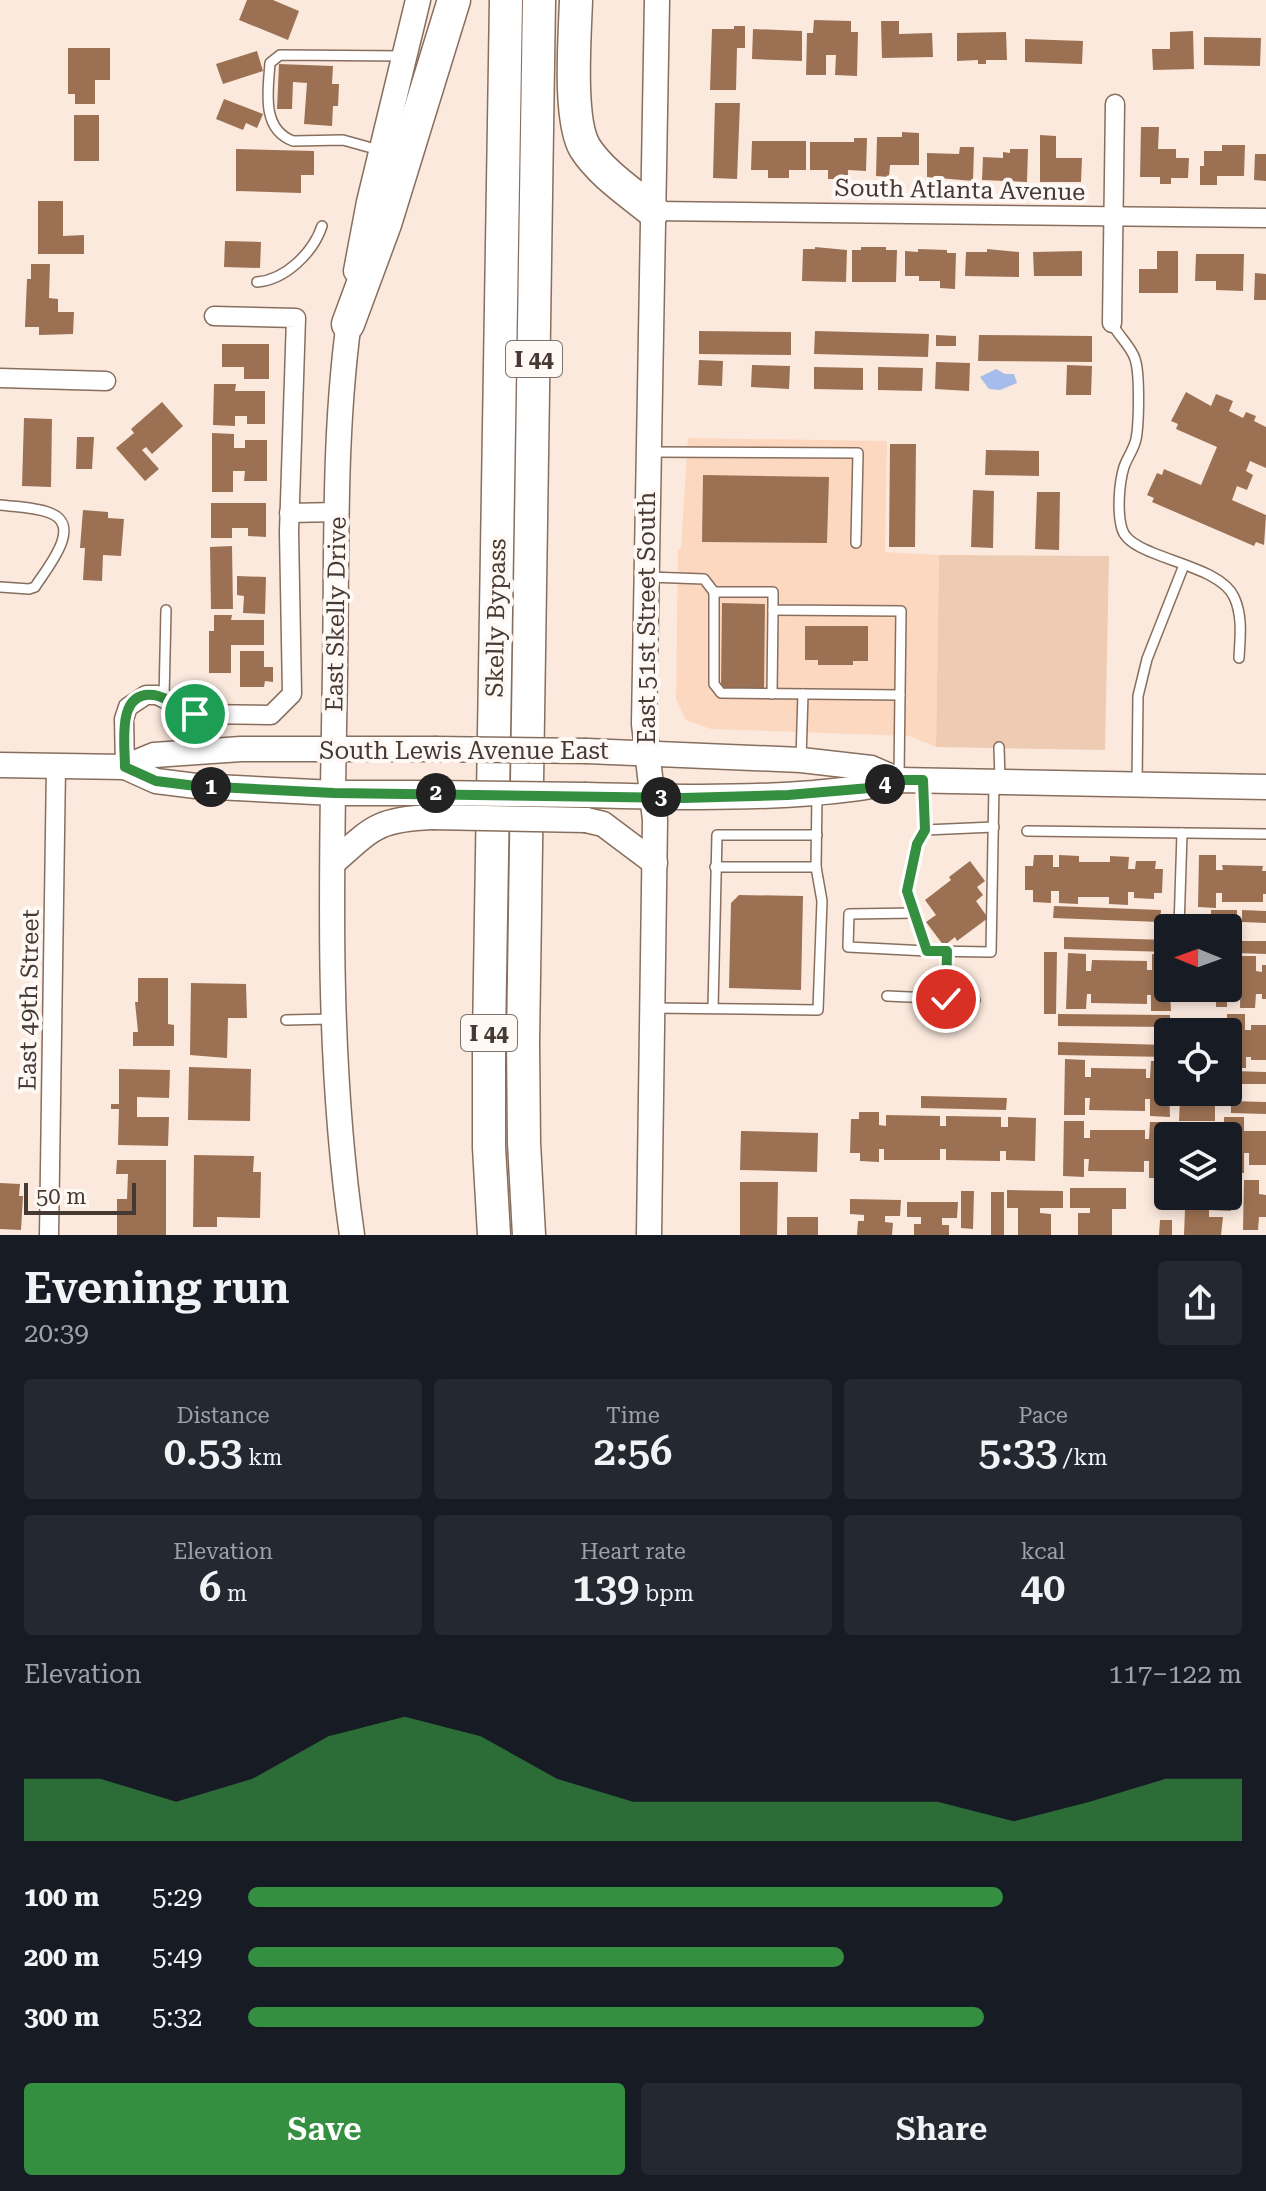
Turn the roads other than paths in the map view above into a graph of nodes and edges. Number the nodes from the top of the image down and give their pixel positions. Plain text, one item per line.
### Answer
1 (418, 0) edge
2 (454, 0) edge
3 (506, 0) edge
4 (539, 0) edge
5 (576, 0) edge
6 (657, 0) edge
7 (406, 56) junction
8 (1115, 104) dead end
9 (382, 151) junction
10 (653, 211) junction
11 (1113, 215) junction
12 (1266, 218) edge
13 (322, 226) dead end
14 (257, 282) dead end
15 (214, 316) dead end
16 (1112, 323) joint
17 (348, 324) junction
18 (0, 378) edge
19 (106, 381) dead end
20 (649, 452) junction
21 (0, 505) edge
22 (337, 512) junction
23 (289, 513) junction
24 (856, 543) dead end
25 (1184, 565) junction
26 (646, 577) junction
27 (0, 587) edge
28 (714, 592) junction
29 (166, 610) dead end
30 (773, 610) junction
31 (1239, 658) dead end
32 (772, 694) junction
33 (803, 694) junction
34 (900, 695) junction
35 (164, 699) junction
36 (999, 747) dead end
37 (334, 750) junction
38 (646, 754) junction
39 (801, 760) junction
40 (0, 765) edge
41 (56, 766) junction
42 (125, 767) junction
43 (853, 767) junction
44 (899, 780) junction
45 (923, 780) junction
46 (997, 782) junction
47 (1137, 784) junction
48 (1266, 787) edge
49 (817, 792) junction
50 (334, 793) junction
51 (653, 797) junction
52 (432, 805) junction
53 (994, 827) junction
54 (925, 830) junction
55 (1027, 831) dead end
56 (1182, 833) junction
57 (1266, 834) edge
58 (817, 835) junction
59 (333, 863) junction
60 (655, 863) junction
61 (715, 867) junction
62 (816, 867) junction
63 (915, 913) junction
64 (1179, 914) edge
65 (927, 951) junction
66 (947, 951) junction
67 (887, 996) dead end
68 (946, 999) junction
69 (975, 1000) dead end
70 (653, 1008) junction
71 (713, 1008) junction
72 (333, 1019) junction
73 (286, 1020) dead end
74 (49, 1235) edge
75 (352, 1235) edge
76 (494, 1235) edge
77 (529, 1235) edge
78 (649, 1235) edge

1 - 7 main road, East Skelly Drive
2 - 17 highway
3 - 76 highway, Skelly Bypass / I 44
4 - 77 highway, Skelly Bypass / I 44
5 - 10 highway
6 - 10 main road, East 51st Street South
7 - 9 main road, East Skelly Drive
7 - 9 lane
8 - 11 street
9 - 17 main road, East Skelly Drive
10 - 11 street, South Atlanta Avenue
10 - 20 main road, East 51st Street South
11 - 12 street, South Atlanta Avenue
11 - 16 street
13 - 14 lane
15 - 23 street
16 - 25 lane
17 - 22 main road, East Skelly Drive
18 - 19 street
20 - 24 lane
20 - 26 main road, East 51st Street South
21 - 27 lane
22 - 23 street
22 - 37 main road, East Skelly Drive
23 - 35 street
25 - 31 lane
25 - 47 lane
26 - 28 lane
26 - 38 main road, East 51st Street South
28 - 30 lane
28 - 32 lane
29 - 35 lane
30 - 32 lane
30 - 34 lane
32 - 33 lane
33 - 34 lane
33 - 39 lane
34 - 44 lane
35 - 42 street
36 - 46 lane
37 - 38 main road, South Lewis Avenue East, bridge
37 - 42 main road, South Lewis Avenue East
37 - 50 main road, East Skelly Drive
38 - 39 main road, South Lewis Avenue East
38 - 51 main road, East 51st Street South
39 - 43 main road, South Lewis Avenue East
40 - 41 main road, South Lewis Avenue East
41 - 42 main road, South Lewis Avenue East
41 - 74 street, East 49th Street
42 - 50 main road, South Lewis Avenue East
43 - 44 main road, South Lewis Avenue East
43 - 49 main road
44 - 45 main road, South Lewis Avenue East
44 - 49 main road, South Lewis Avenue East
45 - 46 main road, South Lewis Avenue East
45 - 54 lane
46 - 47 main road, South Lewis Avenue East
46 - 53 lane
47 - 48 main road, South Lewis Avenue East
49 - 51 main road, South Lewis Avenue East
49 - 58 lane
50 - 52 main road, South Lewis Avenue East
50 - 59 main road, East Skelly Drive
51 - 52 main road, South Lewis Avenue East, bridge
51 - 60 main road, East 51st Street South
52 - 59 main road
52 - 60 main road, bridge
53 - 54 lane
53 - 66 lane
54 - 63 lane
55 - 56 lane
56 - 57 lane
56 - 64 lane
58 - 61 lane
58 - 62 lane
59 - 72 main road, East Skelly Drive
60 - 70 main road, East 51st Street South
61 - 62 lane
61 - 71 lane
62 - 71 lane
63 - 65 lane
63 - 65 lane
65 - 66 lane
66 - 68 lane
67 - 68 lane
68 - 69 lane
70 - 71 lane
70 - 78 main road, East 51st Street South
72 - 73 lane
72 - 75 main road, East Skelly Drive

